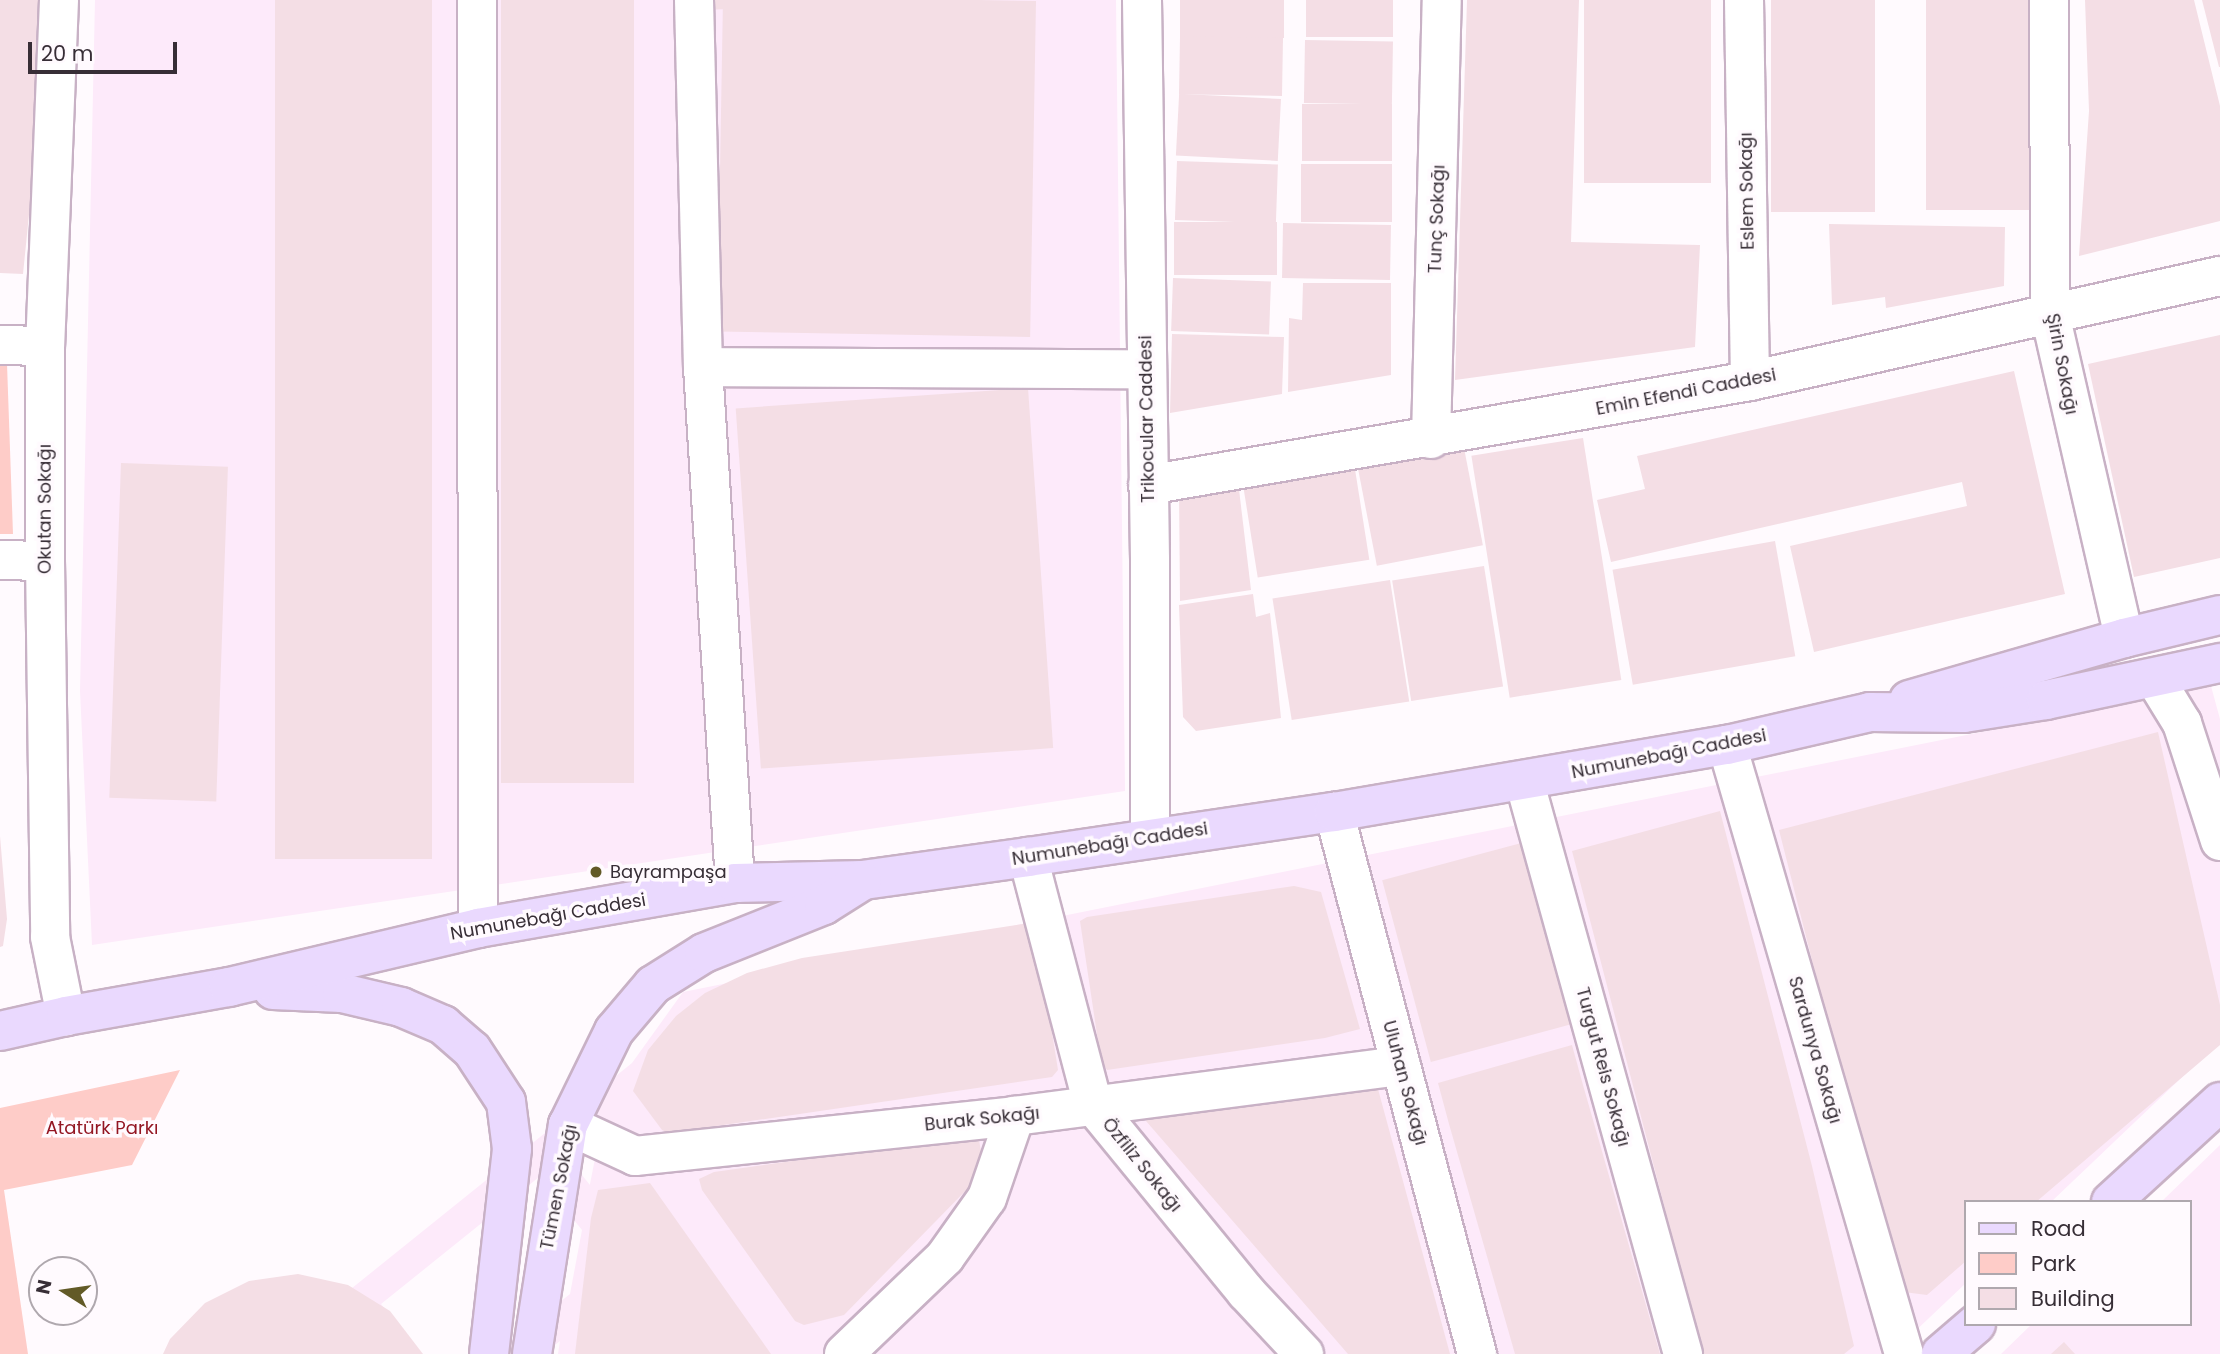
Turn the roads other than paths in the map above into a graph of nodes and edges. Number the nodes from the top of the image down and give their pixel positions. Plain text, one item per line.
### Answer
1 (59, 0) edge
2 (477, 0) edge
3 (694, 0) edge
4 (1142, 0) edge
5 (1442, 0) edge
6 (1744, 0) edge
7 (2049, 0) edge
8 (2220, 276) edge
9 (2050, 314) junction
10 (0, 345) edge
11 (45, 346) junction
12 (703, 367) junction
13 (1146, 369) junction
14 (1750, 381) junction
15 (1431, 439) junction
16 (1148, 485) junction
17 (0, 560) edge
18 (45, 561) junction
19 (2220, 615) edge
20 (2124, 638) junction
21 (2220, 663) edge
22 (2155, 679) junction
23 (1870, 712) junction
24 (1727, 745) junction
25 (1524, 780) junction
26 (1334, 812) junction
27 (1150, 837) junction
28 (2220, 841) edge
29 (1028, 857) junction
30 (863, 880) junction
31 (735, 883) junction
32 (478, 928) junction
33 (229, 987) junction
34 (65, 1016) junction
35 (0, 1031) edge
36 (1401, 1066) junction
37 (2220, 1102) edge
38 (1093, 1105) junction
39 (1015, 1116) junction
40 (568, 1125) junction
41 (2113, 1200) edge
42 (1974, 1326) edge
43 (489, 1354) edge
44 (532, 1354) edge
45 (844, 1354) edge
46 (1304, 1354) edge
47 (1477, 1354) edge
48 (1683, 1354) edge
49 (1904, 1354) edge
50 (1941, 1354) edge

1 - 11 street, Okutan Sokağı
2 - 32 street
3 - 12 street
4 - 13 street, Trikocular Caddesi
5 - 15 street, Tunç Sokağı
6 - 14 street, Eslem Sokağı
7 - 9 street, Şirin Sokağı
8 - 9 street, Emin Efendi Caddesi
9 - 14 street, Emin Efendi Caddesi
9 - 20 street, Şirin Sokağı
10 - 11 street
11 - 18 street, Okutan Sokağı
12 - 13 street
12 - 31 street
13 - 16 street, Trikocular Caddesi
14 - 15 street, Emin Efendi Caddesi
15 - 16 street, Emin Efendi Caddesi
16 - 27 street, Trikocular Caddesi
17 - 18 street
18 - 34 street, Okutan Sokağı
19 - 20 main road
20 - 23 main road
21 - 22 main road, Numunebağı Caddesi
22 - 23 main road, Numunebağı Caddesi
22 - 28 street
23 - 24 main road, Numunebağı Caddesi
24 - 25 main road, Numunebağı Caddesi
24 - 49 street, Sardunya Sokağı
25 - 26 main road, Numunebağı Caddesi
25 - 48 street, Turgut Reis Sokağı
26 - 27 main road, Numunebağı Caddesi
26 - 36 street, Uluhan Sokağı
27 - 29 main road, Numunebağı Caddesi
29 - 30 main road, Numunebağı Caddesi
29 - 38 street, Özfiliz Sokağı
30 - 31 main road, Numunebağı Caddesi
30 - 40 main road, Tümen Sokağı
31 - 32 main road, Numunebağı Caddesi
32 - 33 main road, Numunebağı Caddesi
33 - 34 main road, Numunebağı Caddesi
33 - 43 main road
34 - 35 main road, Numunebağı Caddesi
36 - 38 street, Burak Sokağı
36 - 47 street, Uluhan Sokağı
37 - 41 main road
38 - 39 street, Burak Sokağı
38 - 46 street, Özfiliz Sokağı
39 - 40 street, Burak Sokağı
39 - 45 street
40 - 44 main road, Tümen Sokağı
42 - 50 main road

